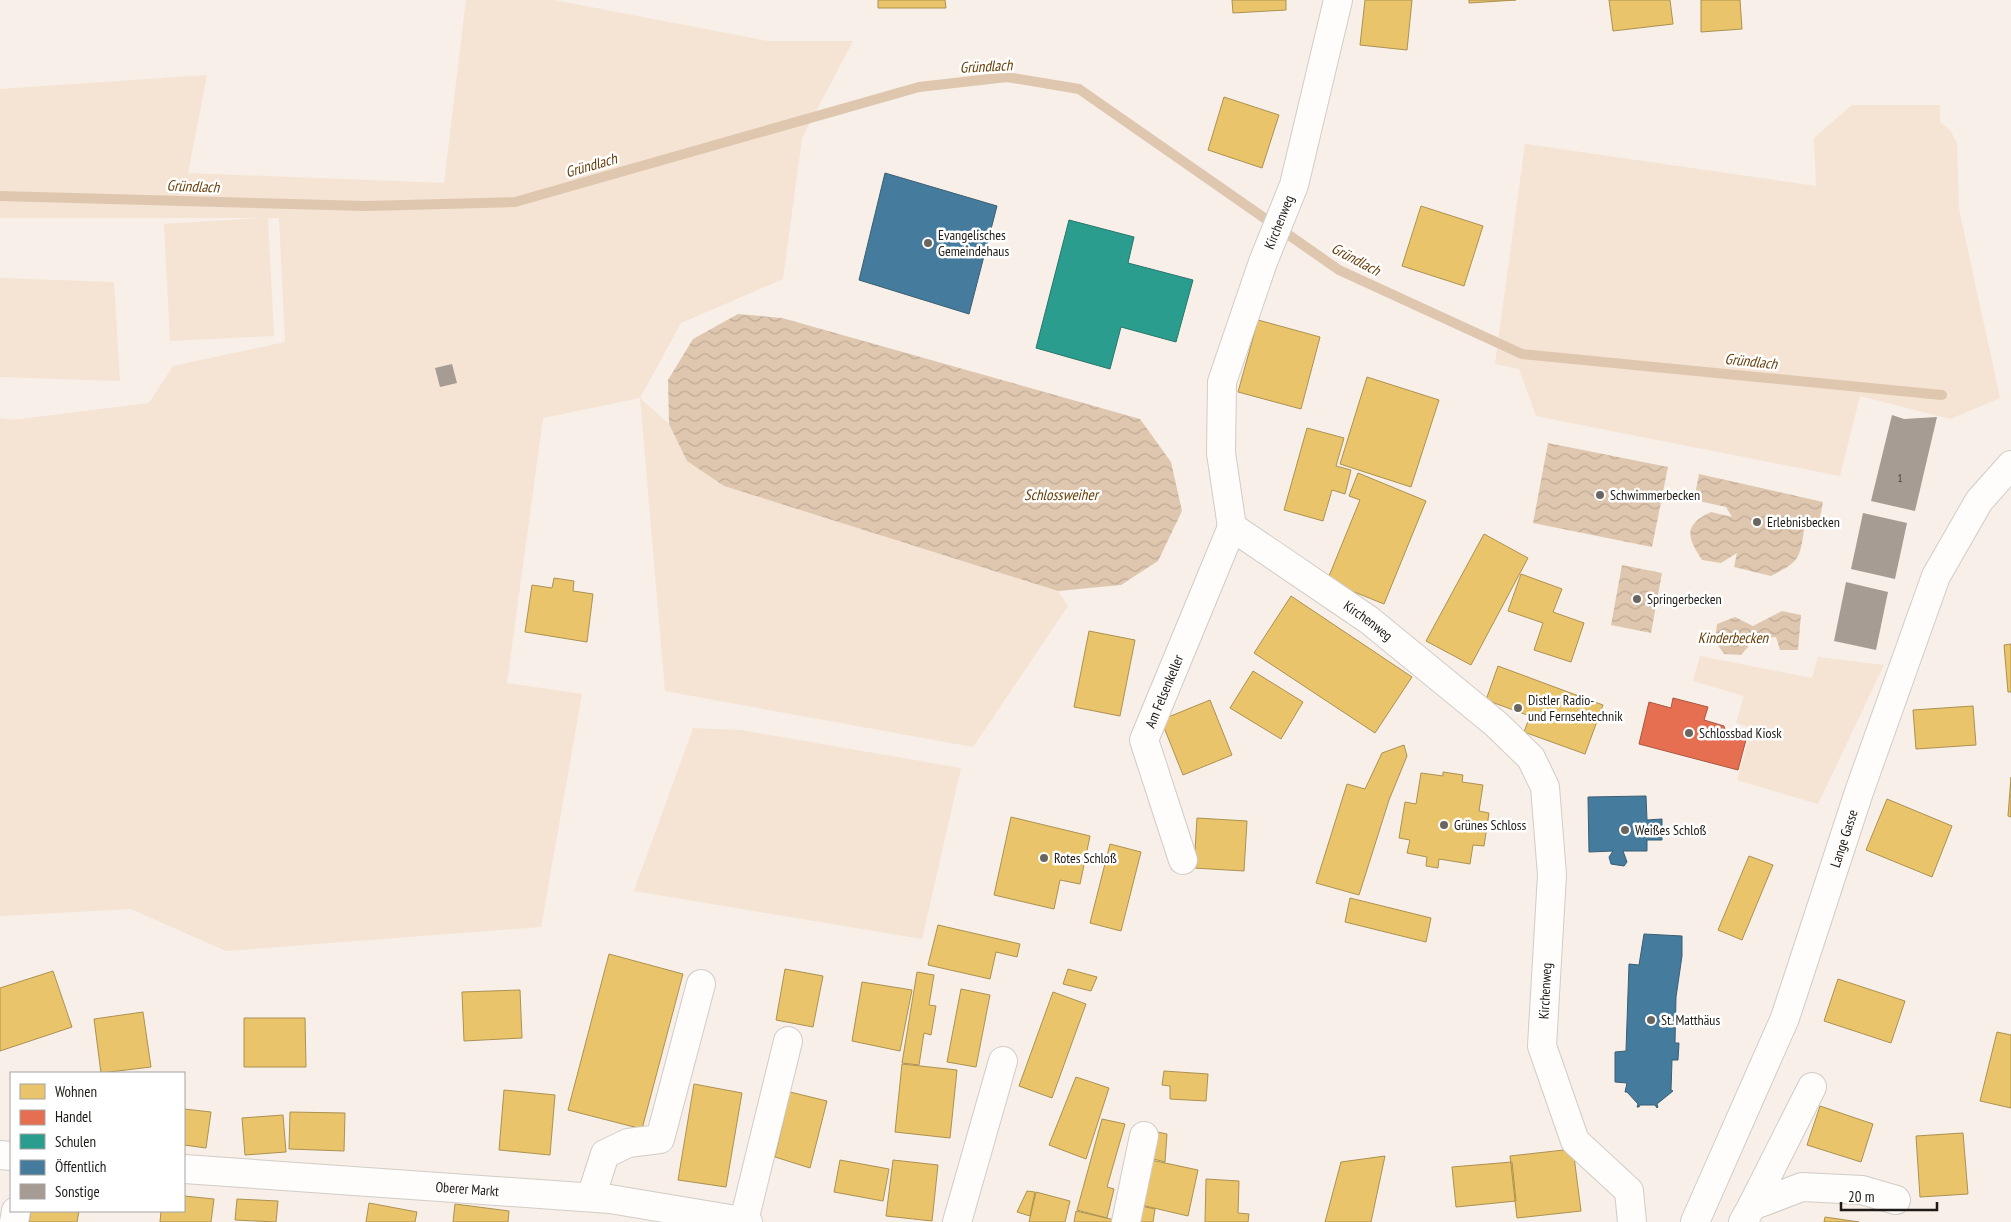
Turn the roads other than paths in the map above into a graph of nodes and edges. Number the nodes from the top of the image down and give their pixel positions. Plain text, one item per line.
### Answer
1 (1338, 0) edge
2 (2011, 465) edge
3 (1232, 527) junction
4 (1183, 860) dead end
5 (701, 984) dead end
6 (788, 1041) dead end
7 (1003, 1061) dead end
8 (1812, 1087) dead end
9 (1144, 1136) dead end
10 (185, 1169) edge
11 (591, 1198) junction
12 (1896, 1200) dead end
13 (1748, 1214) edge
14 (746, 1222) edge
15 (957, 1222) edge
16 (1126, 1222) edge
17 (1632, 1222) edge
18 (1695, 1222) edge

1 - 3 street, Kirchenweg
2 - 18 street, Lange Gasse
3 - 4 street, Am Felsenkeller
3 - 17 street, Kirchenweg
5 - 11 street
6 - 14 street
7 - 15 street
8 - 13 street
9 - 16 street
10 - 11 street, Oberer Markt
11 - 14 street, Oberer Markt
12 - 13 street

